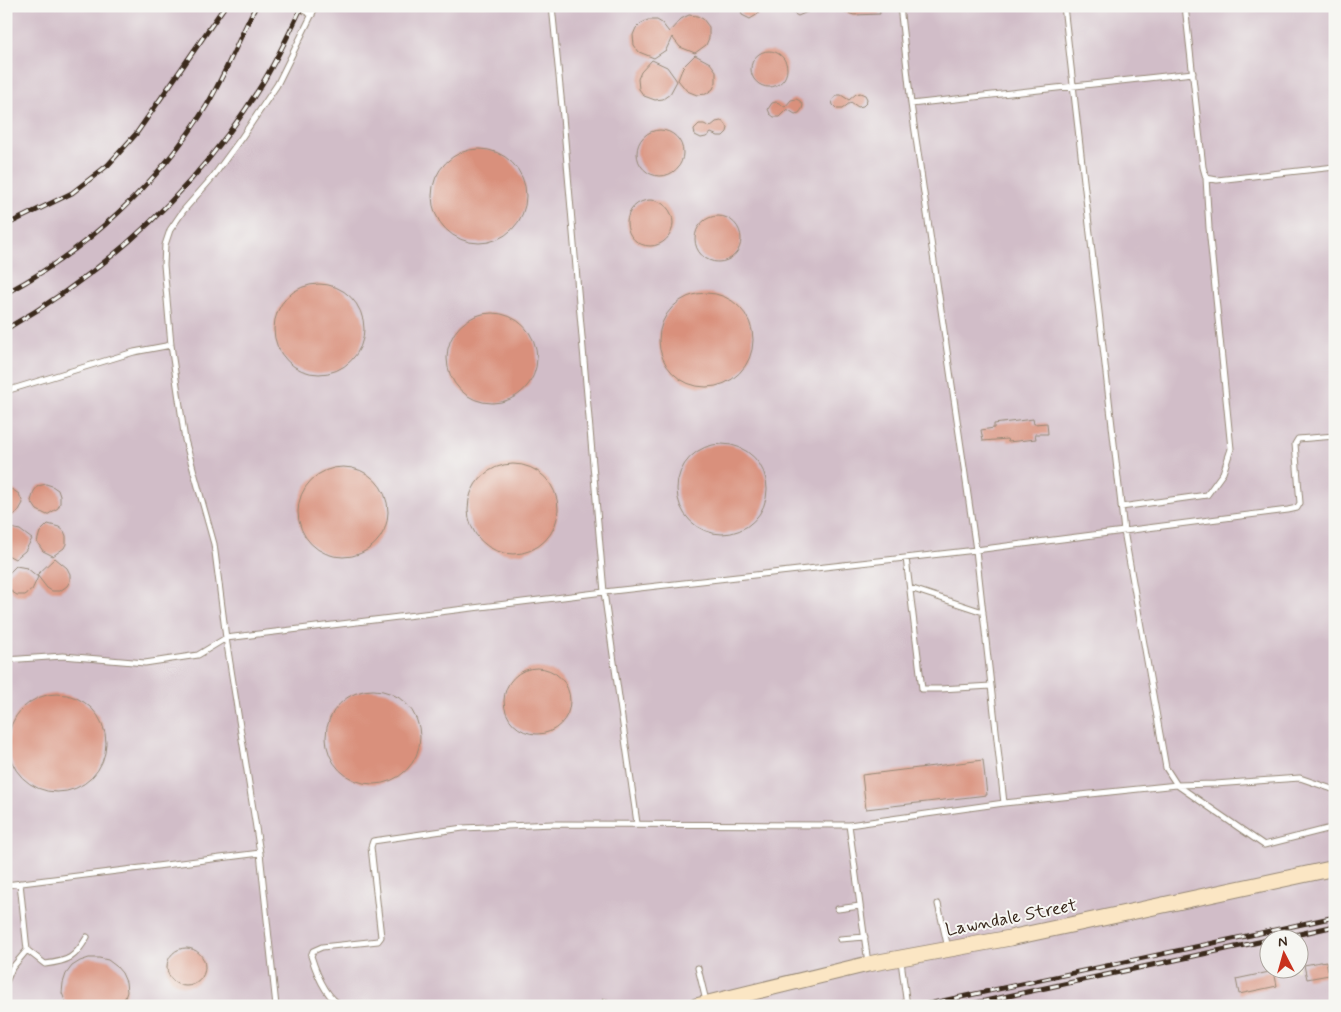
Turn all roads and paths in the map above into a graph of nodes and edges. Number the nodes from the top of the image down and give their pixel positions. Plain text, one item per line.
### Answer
1 (296, 6) edge
2 (316, 6) edge
3 (552, 6) edge
4 (900, 6) edge
5 (1064, 6) edge
6 (1185, 6) edge
7 (312, 15) junction
8 (1193, 73) junction
9 (1073, 86) junction
10 (911, 104) junction
11 (1335, 167) edge
12 (1206, 178) junction
13 (171, 345) junction
14 (6, 391) edge
15 (1335, 436) edge
16 (1121, 507) junction
17 (1124, 531) junction
18 (976, 550) junction
19 (906, 558) junction
20 (910, 588) junction
21 (604, 592) junction
22 (983, 612) junction
23 (226, 638) junction
24 (6, 660) edge
25 (990, 686) junction
26 (1176, 785) junction
27 (1335, 790) edge
28 (1004, 804) junction
29 (637, 824) junction
30 (849, 825) junction
31 (1335, 827) edge
32 (260, 853) junction
33 (1335, 868) edge
34 (20, 883) junction
35 (6, 885) edge
36 (938, 904) dead end
37 (860, 906) junction
38 (838, 909) dead end
39 (87, 937) dead end
40 (865, 937) junction
41 (840, 940) dead end
42 (948, 949) junction
43 (27, 950) junction
44 (901, 958) junction
45 (868, 964) junction
46 (698, 968) dead end
47 (6, 982) edge
48 (701, 1004) edge
49 (276, 1006) edge
50 (343, 1006) edge
51 (907, 1006) edge

1 - 7 lane
2 - 7 lane
3 - 21 lane
4 - 10 lane
5 - 9 lane
6 - 8 lane
7 - 13 lane
8 - 9 lane
8 - 12 lane
9 - 10 lane
9 - 16 lane
10 - 18 lane
11 - 12 lane
12 - 16 lane
13 - 14 lane
13 - 23 lane
15 - 17 lane
16 - 17 lane
17 - 18 lane
17 - 26 lane
18 - 19 lane
18 - 22 lane
19 - 20 lane
19 - 21 lane
20 - 22 lane
20 - 25 lane
21 - 23 lane
21 - 29 lane
22 - 25 lane
23 - 24 lane
23 - 32 lane
25 - 28 lane
26 - 27 lane
26 - 28 lane
26 - 31 lane
28 - 30 lane
29 - 30 lane
29 - 50 lane
30 - 37 lane
32 - 34 lane
32 - 49 lane
33 - 42 main road, Lawndale Street
34 - 35 lane
34 - 43 lane
36 - 42 lane
37 - 38 lane
37 - 40 lane
39 - 43 lane
40 - 41 lane
40 - 45 lane
42 - 44 main road, Lawndale Street
43 - 47 lane
44 - 45 main road, Lawndale Street
44 - 51 lane
45 - 48 main road, Lawndale Street
46 - 48 lane

